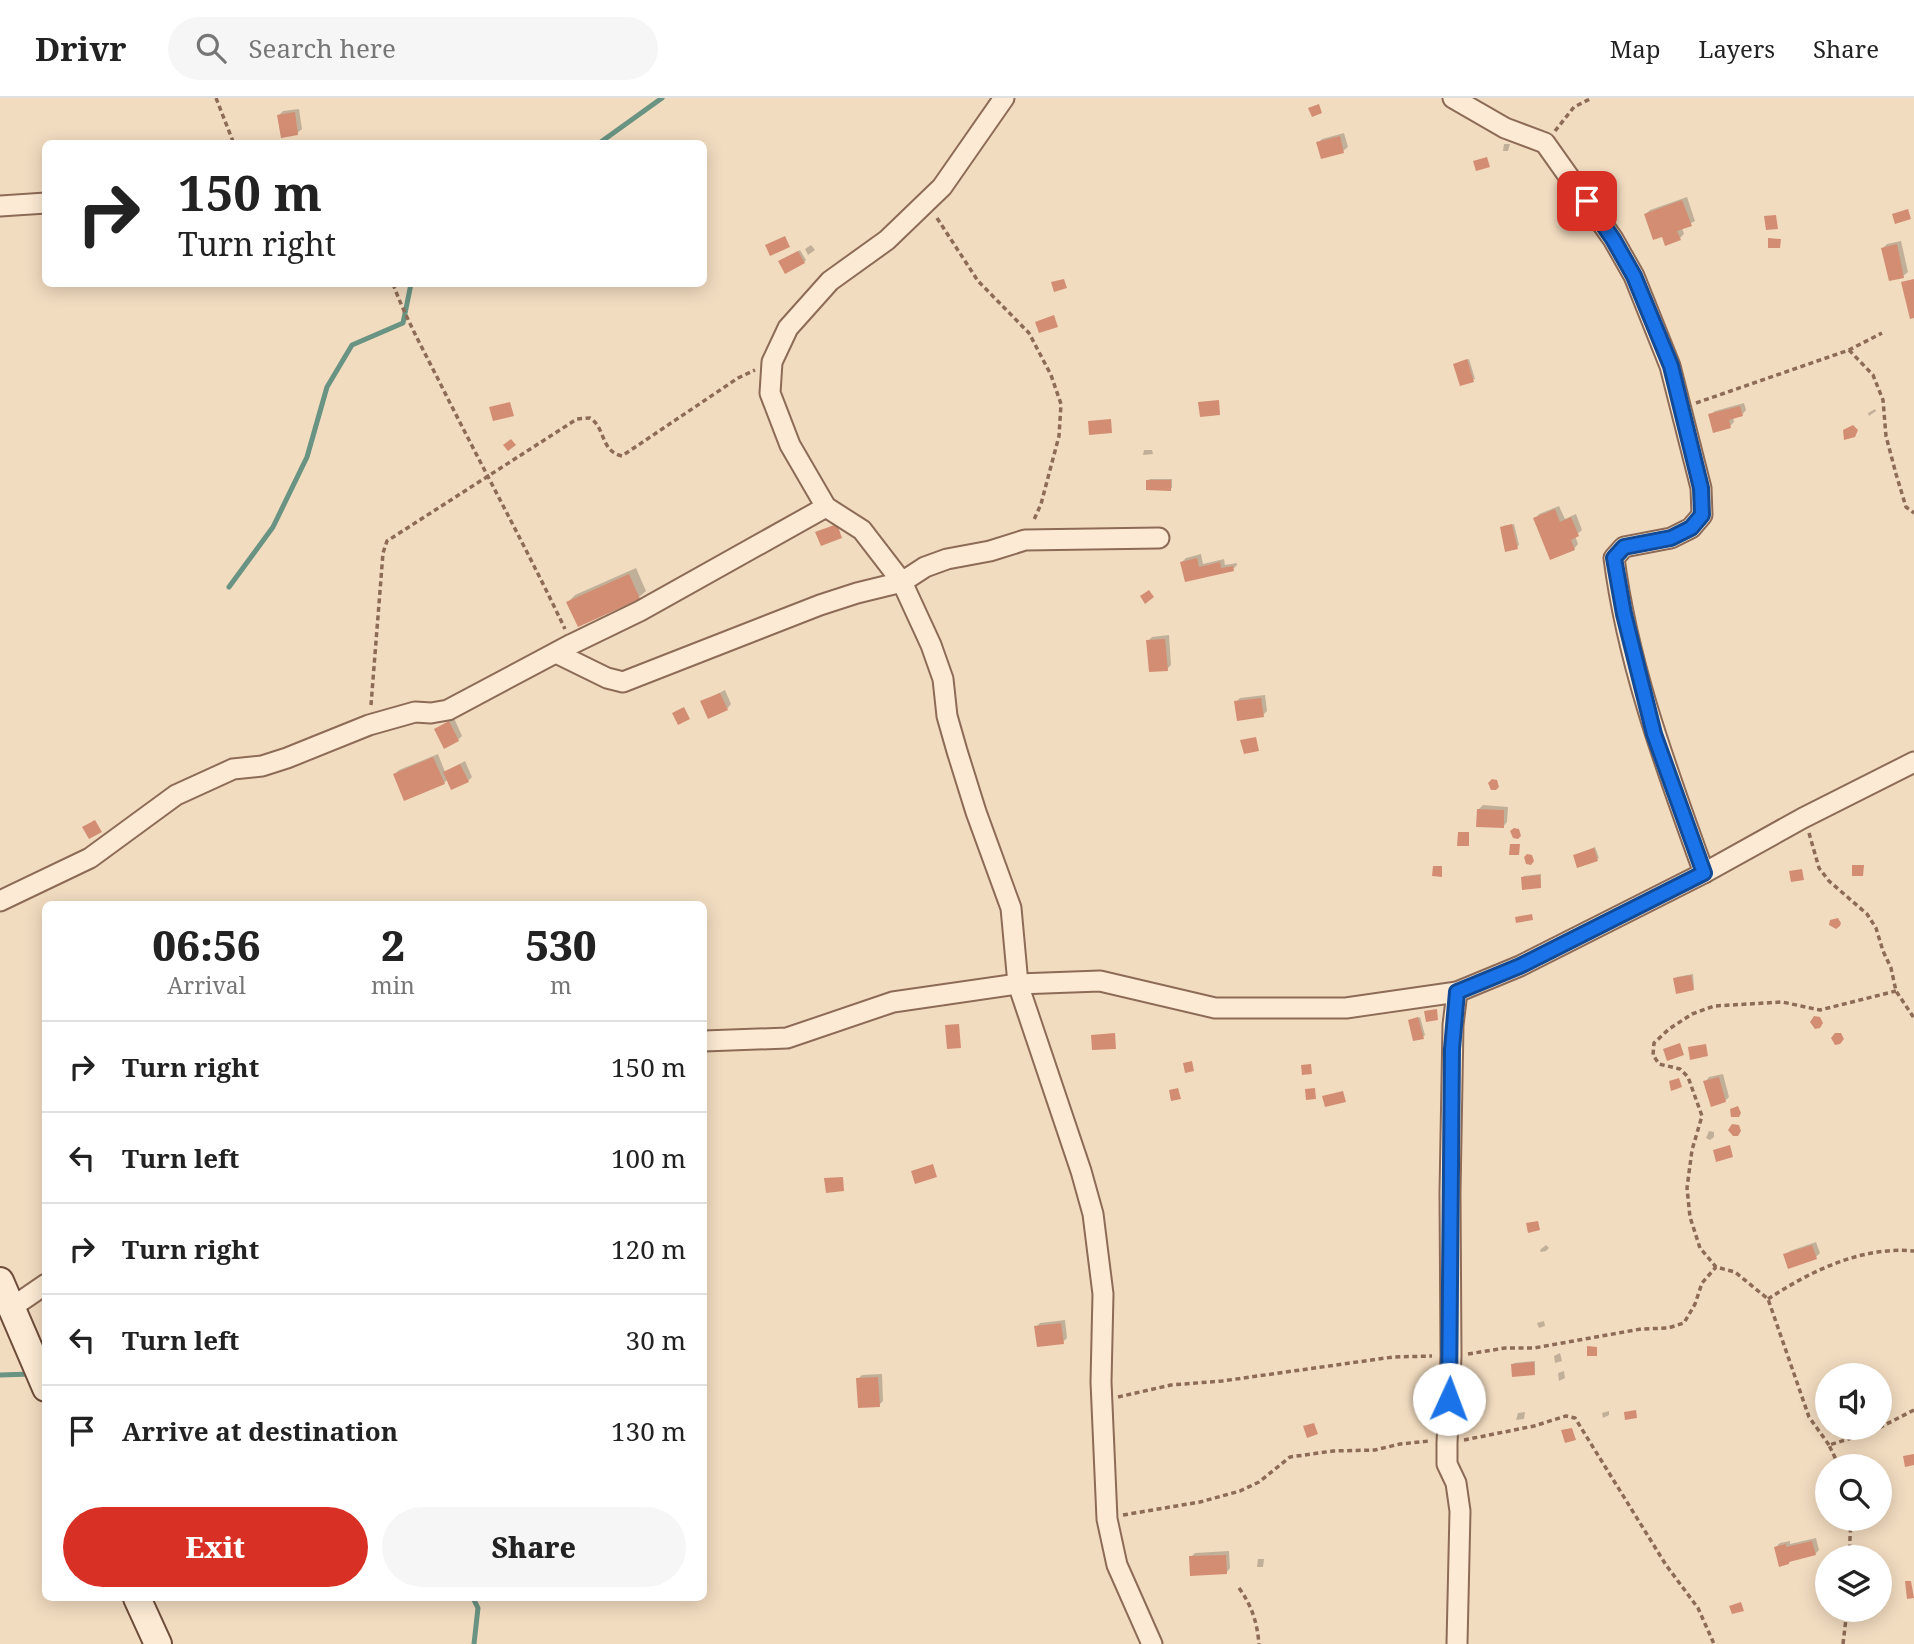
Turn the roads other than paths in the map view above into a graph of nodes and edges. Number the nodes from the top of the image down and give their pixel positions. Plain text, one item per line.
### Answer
1 (1004, 98) edge
2 (1453, 98) edge
3 (42, 203) edge
4 (0, 206) edge
5 (825, 507) junction
6 (1159, 538) dead end
7 (902, 582) junction
8 (564, 648) junction
9 (1914, 762) edge
10 (1704, 873) junction
11 (0, 901) edge
12 (1018, 985) junction
13 (1457, 992) junction
14 (707, 1041) edge
15 (0, 1281) edge
16 (42, 1287) edge
17 (11, 1308) junction
18 (42, 1379) edge
19 (138, 1601) edge
20 (158, 1644) edge
21 (1152, 1644) edge
22 (1457, 1644) edge

1 - 5 street
2 - 10 street
3 - 4 street
5 - 7 street
5 - 8 street
6 - 7 street
7 - 8 street
7 - 12 street
8 - 11 street
9 - 10 street
10 - 13 street
12 - 13 street
12 - 14 street
12 - 21 street
13 - 22 street
15 - 17 street
16 - 17 street
17 - 18 street
19 - 20 street

